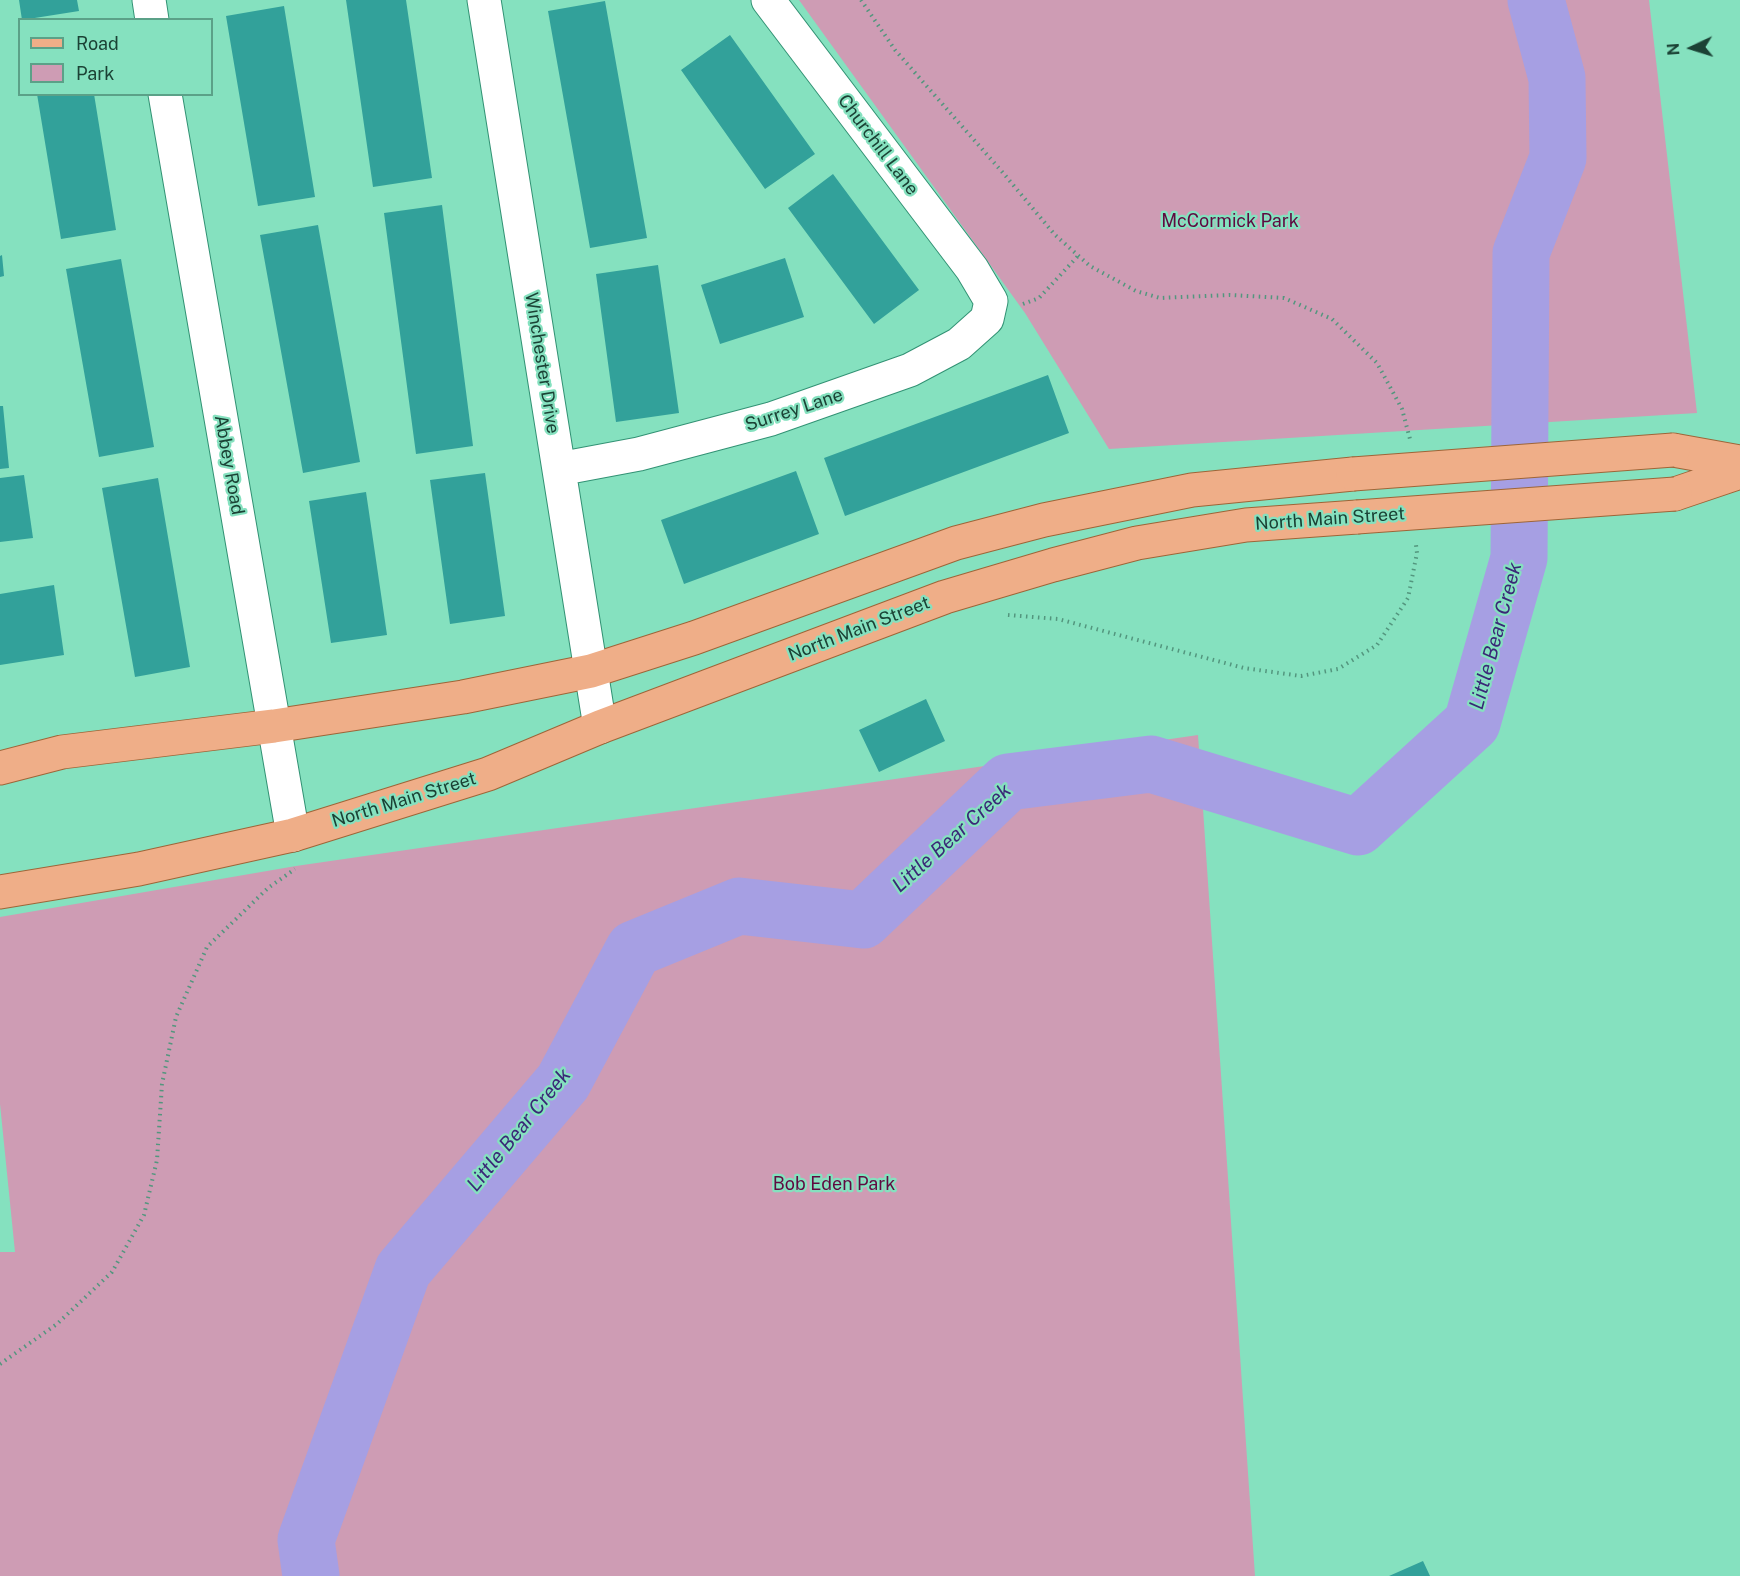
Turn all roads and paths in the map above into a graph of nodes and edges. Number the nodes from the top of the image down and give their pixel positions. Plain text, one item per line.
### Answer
1 (149, 0) edge
2 (484, 0) edge
3 (768, 0) edge
4 (861, 0) edge
5 (152, 18) edge
6 (165, 96) edge
7 (1078, 256) junction
8 (987, 305) junction
9 (1410, 443) dead end
10 (1740, 462) edge
11 (559, 469) junction
12 (1740, 472) edge
13 (1416, 542) dead end
14 (1006, 614) dead end
15 (591, 671) junction
16 (274, 726) junction
17 (600, 727) junction
18 (0, 768) edge
19 (299, 849) junction
20 (0, 892) edge
21 (0, 1364) edge

1 - 5 street
2 - 11 street, Winchester Drive
3 - 8 street, Churchill Lane
4 - 7 path
6 - 16 street, Abbey Road
7 - 8 path
7 - 9 path
8 - 11 street, Surrey Lane
10 - 15 main road, bridge
11 - 15 street, Winchester Drive
12 - 17 main road, North Main Street, bridge
13 - 14 path
15 - 16 main road
15 - 17 street, Winchester Drive
16 - 18 main road
16 - 19 street, Abbey Road
17 - 19 main road, North Main Street
19 - 20 main road, North Main Street
19 - 21 path

